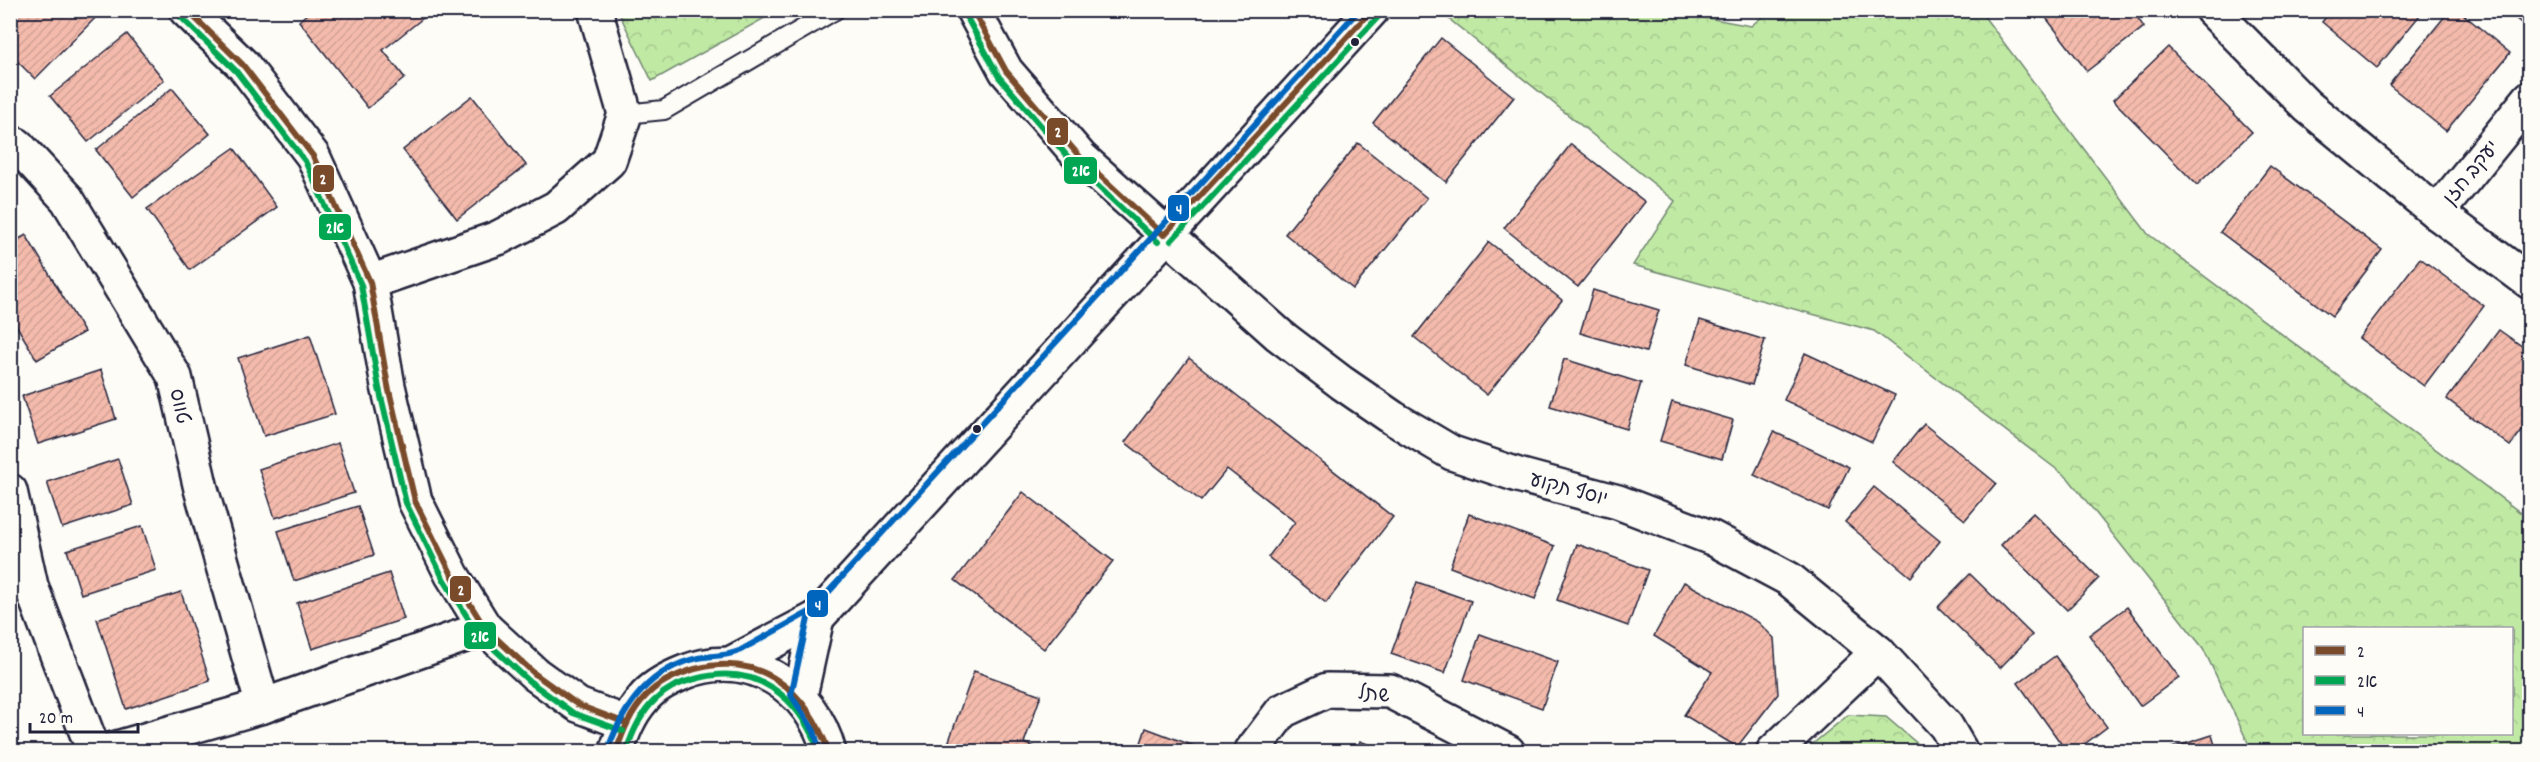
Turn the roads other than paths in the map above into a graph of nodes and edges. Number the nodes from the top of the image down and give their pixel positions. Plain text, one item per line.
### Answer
1 (186, 10) edge
2 (595, 10) edge
3 (835, 10) edge
4 (973, 10) edge
5 (1372, 10) edge
6 (2212, 10) edge
7 (2529, 98) edge
8 (625, 114) junction
9 (17, 145) dead end
10 (2437, 213) junction
11 (1164, 235) junction
12 (370, 282) junction
13 (2529, 282) edge
14 (10, 491) edge
15 (817, 618) junction
16 (485, 628) junction
17 (1878, 652) junction
18 (730, 664) junction
19 (800, 696) junction
20 (263, 706) junction
21 (621, 737) edge
22 (94, 752) edge
23 (103, 752) edge
24 (829, 752) edge
25 (1251, 752) edge
26 (1508, 752) edge
27 (1773, 752) edge
28 (1961, 752) edge

1 - 12 street
2 - 8 street
3 - 8 lane
4 - 11 street, יוסף תקוע
5 - 11 street
6 - 10 street
7 - 10 street, יעקב חזן
8 - 12 street
9 - 20 street, טווס
10 - 13 street, יעקב חזן
11 - 15 street
11 - 17 street, יוסף תקוע
12 - 16 street
14 - 22 street
15 - 18 street
15 - 19 street
16 - 20 street
16 - 21 street
17 - 27 street
17 - 28 street, יוסף תקוע
18 - 19 street
18 - 21 street
19 - 24 street
20 - 23 street
25 - 26 street, שתל

